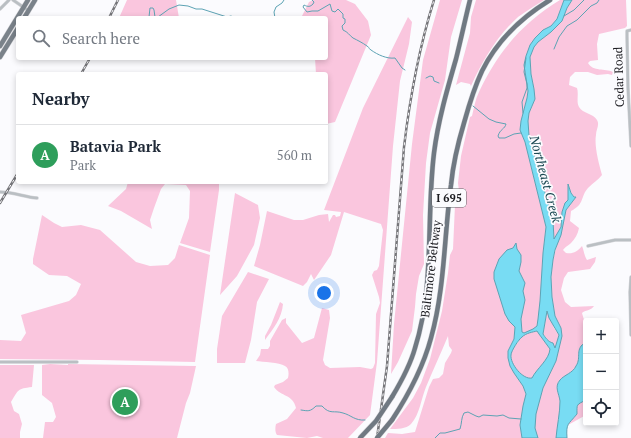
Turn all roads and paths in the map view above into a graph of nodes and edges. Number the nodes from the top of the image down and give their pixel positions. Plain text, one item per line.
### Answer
1 (9, 0) edge
2 (13, 0) edge
3 (28, 0) edge
4 (35, 0) edge
5 (471, 0) edge
6 (550, 0) edge
7 (24, 7) junction
8 (0, 9) edge
9 (29, 11) junction
10 (18, 16) edge
11 (25, 16) edge
12 (16, 20) edge
13 (631, 30) edge
14 (16, 31) edge
15 (0, 46) edge
16 (0, 57) edge
17 (630, 74) edge
18 (631, 146) edge
19 (0, 192) edge
20 (37, 198) dead end
21 (631, 240) edge
22 (588, 246) dead end
23 (631, 277) edge
24 (631, 319) edge
25 (631, 335) edge
26 (0, 362) edge
27 (77, 362) dead end
28 (360, 438) edge
29 (377, 438) edge

1 - 8 street
2 - 7 street
3 - 7 highway
4 - 9 highway
5 - 28 highway, Baltimore Beltway / I 695, bridge
6 - 29 highway, Baltimore Beltway / I 695, bridge
7 - 9 street
7 - 10 highway
9 - 11 highway
12 - 15 highway
13 - 17 street, Cedar Road
14 - 16 highway
17 - 18 street, Cedar Road
19 - 20 street
21 - 22 street
23 - 24 street
24 - 25 street
26 - 27 street

